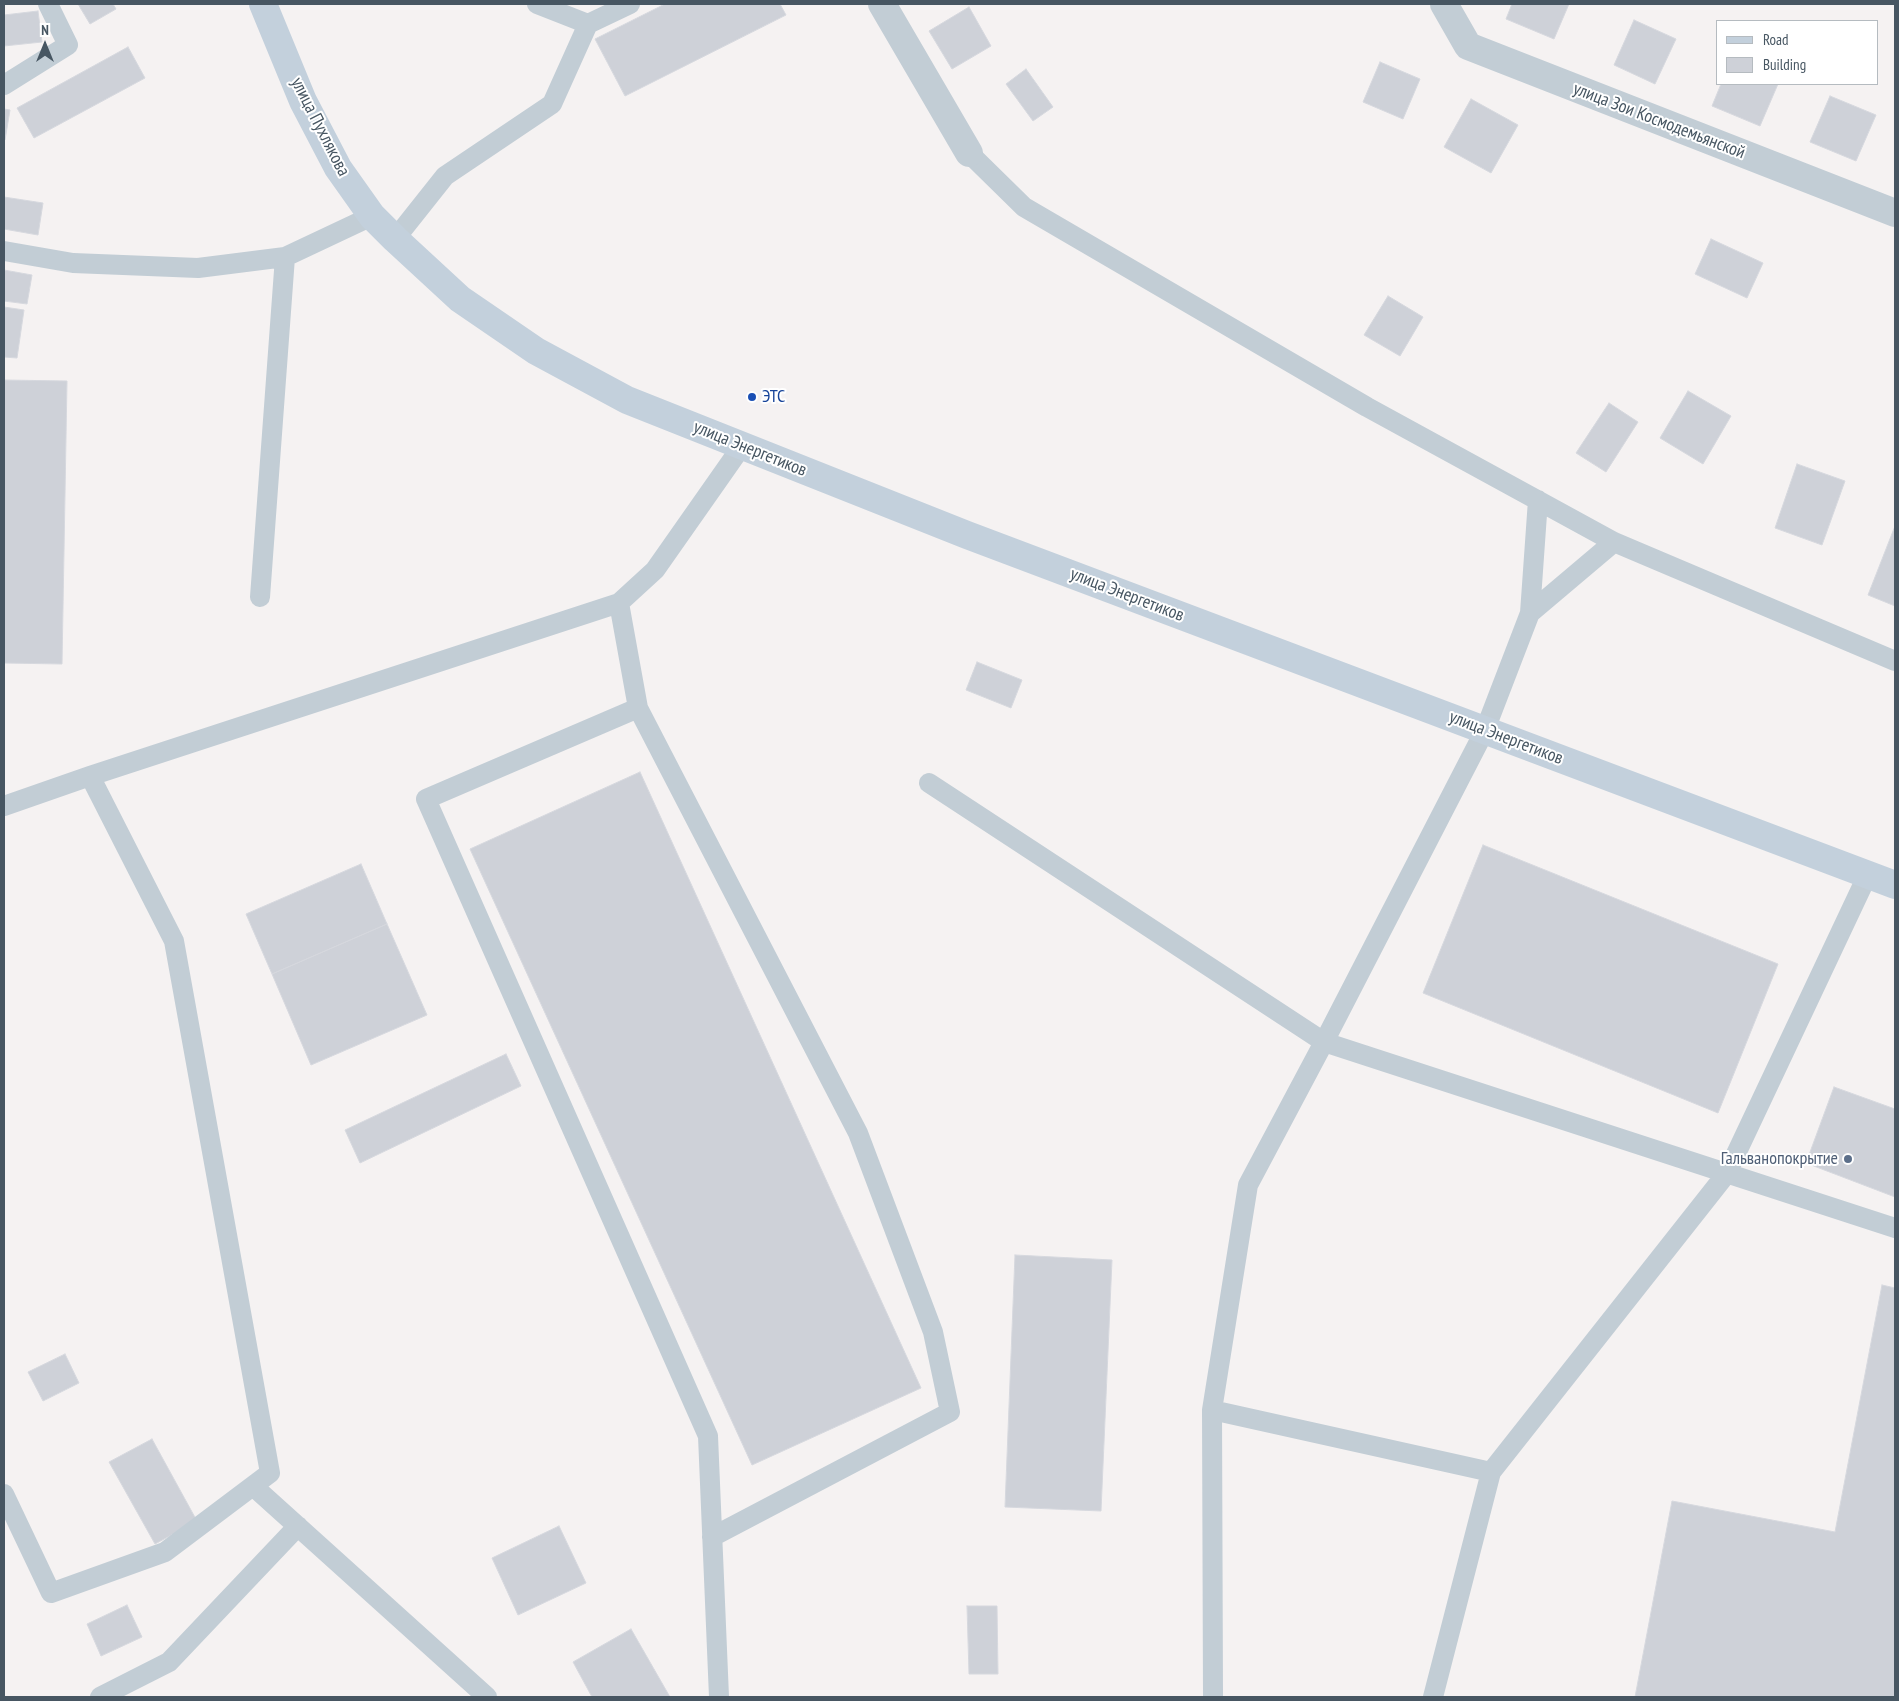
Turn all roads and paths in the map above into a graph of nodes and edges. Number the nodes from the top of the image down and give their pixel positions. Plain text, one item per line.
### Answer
1 (48, 4) edge
2 (263, 4) edge
3 (537, 4) edge
4 (630, 4) edge
5 (882, 4) edge
6 (1444, 4) edge
7 (588, 24) junction
8 (4, 86) edge
9 (969, 153) joint
10 (1895, 213) edge
11 (372, 216) junction
12 (395, 240) junction
13 (4, 251) edge
14 (284, 257) junction
15 (742, 446) junction
16 (1538, 500) junction
17 (1614, 542) junction
18 (260, 597) dead end
19 (619, 603) junction
20 (1530, 613) junction
21 (1895, 662) edge
22 (638, 708) junction
23 (1485, 730) junction
24 (90, 776) junction
25 (929, 783) dead end
26 (4, 806) edge
27 (1868, 874) junction
28 (1895, 885) edge
29 (1324, 1042) junction
30 (1727, 1173) junction
31 (1895, 1228) edge
32 (1212, 1410) junction
33 (1491, 1472) junction
34 (253, 1486) junction
35 (4, 1494) edge
36 (298, 1526) junction
37 (712, 1537) junction
38 (100, 1697) edge
39 (486, 1697) edge
40 (719, 1697) edge
41 (1213, 1697) edge
42 (1433, 1697) edge

1 - 8 lane
2 - 11 street, улица Пухлякова
3 - 7 lane
4 - 7 lane
5 - 9 street
6 - 10 street, улица Зои Космодемьянской
7 - 12 lane
9 - 16 lane
11 - 12 street, улица Пухлякова
11 - 14 lane
12 - 15 street, улица Энергетиков
13 - 14 lane
14 - 18 lane
15 - 19 lane
15 - 23 street, улица Энергетиков
16 - 17 lane
16 - 20 lane
17 - 20 lane
17 - 21 lane
19 - 22 lane
19 - 24 lane
20 - 23 lane
22 - 37 lane
22 - 37 lane
23 - 27 street, улица Энергетиков
23 - 29 lane
24 - 26 lane
24 - 34 lane
25 - 29 lane
27 - 28 street, улица Энергетиков
27 - 30 lane
29 - 30 lane
29 - 32 lane
30 - 31 lane
30 - 33 lane
32 - 33 lane
32 - 41 lane
33 - 42 lane
34 - 35 lane
34 - 36 lane
36 - 38 lane
36 - 39 lane
37 - 40 lane

